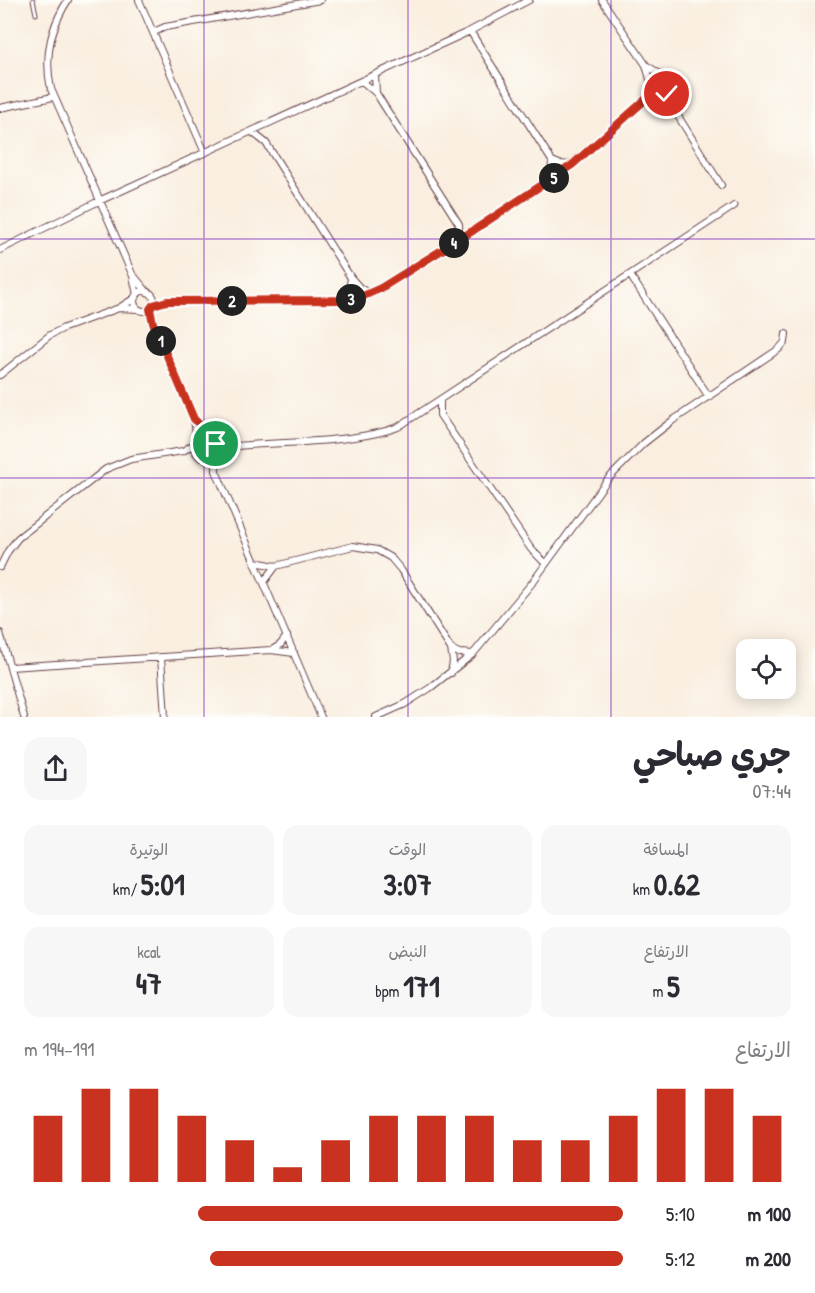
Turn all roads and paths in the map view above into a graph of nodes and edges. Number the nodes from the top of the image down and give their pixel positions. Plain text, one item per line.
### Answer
1 (33, 0) edge
2 (139, 0) edge
3 (315, 0) edge
4 (320, 0) edge
5 (529, 0) edge
6 (602, 0) edge
7 (66, 1) edge
8 (36, 14) dead end
9 (154, 32) junction
10 (470, 32) junction
11 (646, 65) junction
12 (375, 75) junction
13 (663, 76) junction
14 (362, 81) junction
15 (651, 85) junction
16 (669, 91) junction
17 (376, 93) junction
18 (658, 95) junction
19 (53, 97) junction
20 (645, 100) junction
21 (0, 108) edge
22 (673, 108) junction
23 (267, 125) junction
24 (252, 132) junction
25 (266, 143) junction
26 (205, 153) junction
27 (552, 161) junction
28 (572, 165) junction
29 (551, 180) junction
30 (721, 184) dead end
31 (99, 201) junction
32 (734, 206) dead end
33 (459, 225) junction
34 (474, 230) junction
35 (459, 240) junction
36 (0, 250) edge
37 (630, 275) junction
38 (133, 276) junction
39 (351, 278) junction
40 (149, 293) junction
41 (369, 294) junction
42 (136, 296) junction
43 (342, 300) junction
44 (167, 301) junction
45 (152, 307) junction
46 (119, 308) junction
47 (140, 310) junction
48 (153, 323) junction
49 (786, 334) dead end
50 (0, 375) edge
51 (709, 397) junction
52 (440, 400) junction
53 (425, 410) junction
54 (440, 415) junction
55 (194, 419) junction
56 (212, 439) junction
57 (196, 442) junction
58 (234, 446) junction
59 (183, 451) junction
60 (216, 451) junction
61 (200, 456) junction
62 (216, 471) junction
63 (255, 562) junction
64 (546, 564) junction
65 (276, 566) junction
66 (0, 567) edge
67 (264, 582) junction
68 (0, 633) edge
69 (287, 636) junction
70 (450, 649) junction
71 (271, 650) junction
72 (294, 653) junction
73 (473, 654) junction
74 (161, 657) junction
75 (10, 667) junction
76 (451, 674) junction
77 (24, 717) edge
78 (165, 717) edge
79 (321, 717) edge
80 (376, 717) edge

1 - 8 lane
2 - 9 street
3 - 4 street
3 - 9 street
5 - 10 street
6 - 11 street
7 - 19 street
9 - 26 street
10 - 12 street
10 - 27 street
11 - 13 street
11 - 15 street
12 - 14 street
12 - 17 street
13 - 15 street
13 - 16 street
14 - 17 street
14 - 23 street
15 - 18 street
15 - 20 street
16 - 18 street
16 - 22 street
17 - 33 street
18 - 20 street
18 - 22 street
19 - 21 street
19 - 31 street
20 - 28 street
22 - 30 street
23 - 24 street
23 - 25 street
24 - 25 street
24 - 26 street
25 - 39 street
26 - 31 street
27 - 28 street
27 - 29 street
28 - 29 street
29 - 34 street
31 - 36 street
31 - 38 street
32 - 37 street
33 - 34 street
33 - 35 street
34 - 35 street
35 - 41 street
37 - 51 street
37 - 52 street
38 - 40 street
38 - 42 street
39 - 41 street
39 - 43 street
40 - 42 street
40 - 44 street
40 - 45 street
41 - 43 street
42 - 46 street
42 - 47 street
43 - 44 street
44 - 45 street
45 - 47 street
45 - 48 street
46 - 47 street
46 - 50 street
47 - 48 street
48 - 55 street
49 - 51 street
51 - 64 street
52 - 53 street
52 - 54 street
53 - 54 street
53 - 58 street
54 - 64 street
55 - 56 street
55 - 57 street
56 - 57 street
56 - 58 street
56 - 60 street
57 - 59 street
57 - 61 street
58 - 60 street
59 - 61 street
59 - 66 street
60 - 61 street
60 - 62 street
61 - 62 street
62 - 63 street
63 - 65 street
63 - 67 street
64 - 73 street
65 - 67 street
65 - 70 street
67 - 69 street
68 - 75 street
69 - 71 street
69 - 72 street
70 - 73 street
70 - 76 street
71 - 72 street
71 - 74 street
72 - 79 street
73 - 76 street
74 - 75 street
74 - 78 street
75 - 77 street
76 - 80 street

